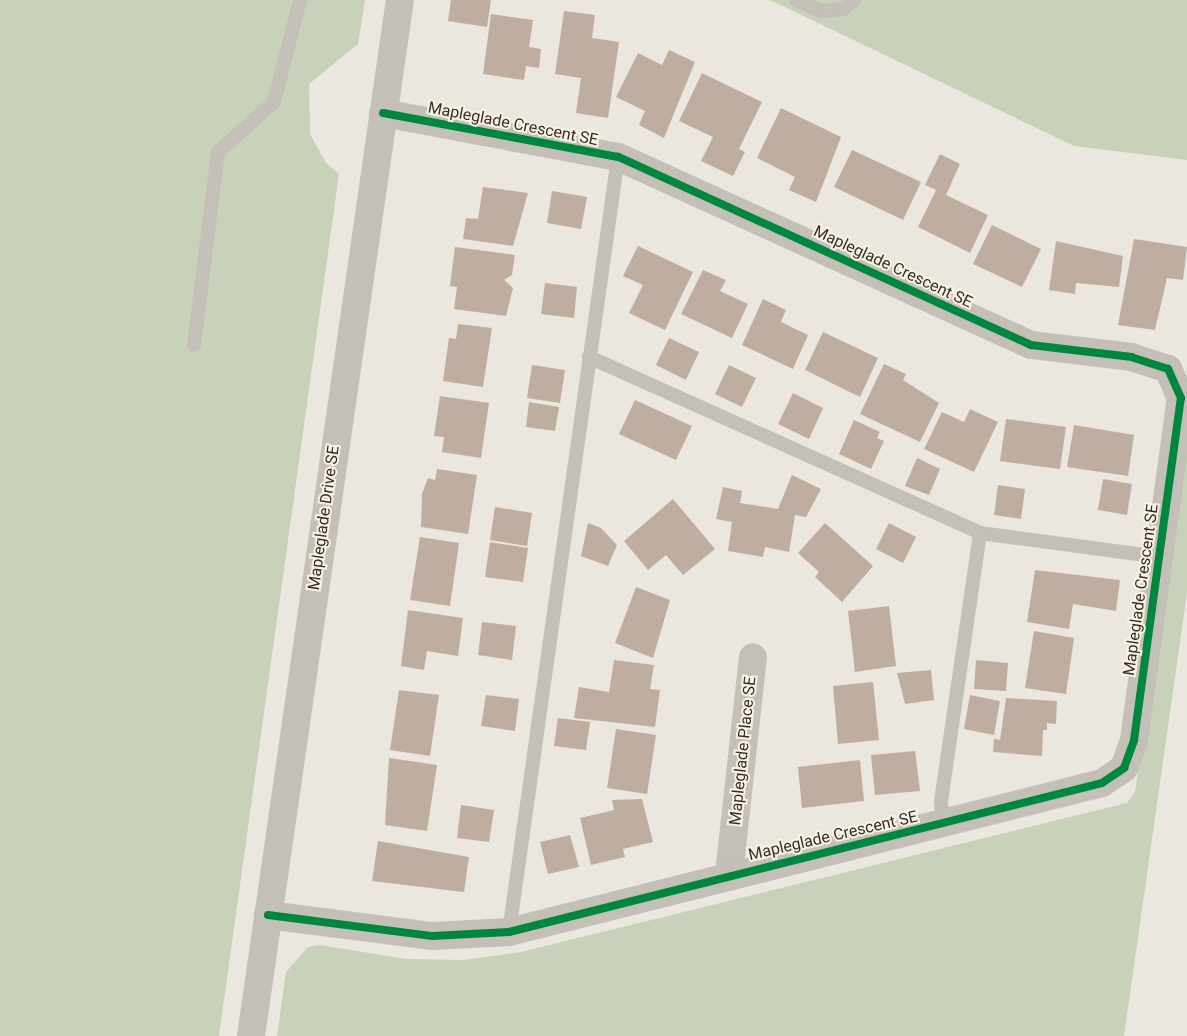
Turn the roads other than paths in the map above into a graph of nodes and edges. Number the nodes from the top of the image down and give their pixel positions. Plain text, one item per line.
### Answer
1 (300, 0) edge
2 (400, 0) edge
3 (796, 0) edge
4 (854, 0) edge
5 (382, 113) junction
6 (618, 158) junction
7 (194, 345) dead end
8 (589, 356) junction
9 (980, 533) junction
10 (1159, 557) junction
11 (754, 657) dead end
12 (943, 825) junction
13 (729, 874) junction
14 (268, 915) junction
15 (509, 932) junction
16 (251, 1036) edge

1 - 7 lane
2 - 5 street, Mapleglade Drive SE
3 - 4 lane
5 - 6 street, Mapleglade Crescent SE
5 - 14 street, Mapleglade Drive SE
6 - 8 lane
6 - 10 street, Mapleglade Crescent SE
8 - 9 lane
8 - 15 lane
9 - 10 lane
9 - 12 lane
10 - 12 street, Mapleglade Crescent SE
11 - 13 street, Mapleglade Place SE
12 - 13 street, Mapleglade Crescent SE
13 - 15 street, Mapleglade Crescent SE
14 - 15 street, Mapleglade Crescent SE
14 - 16 street, Mapleglade Drive SE

